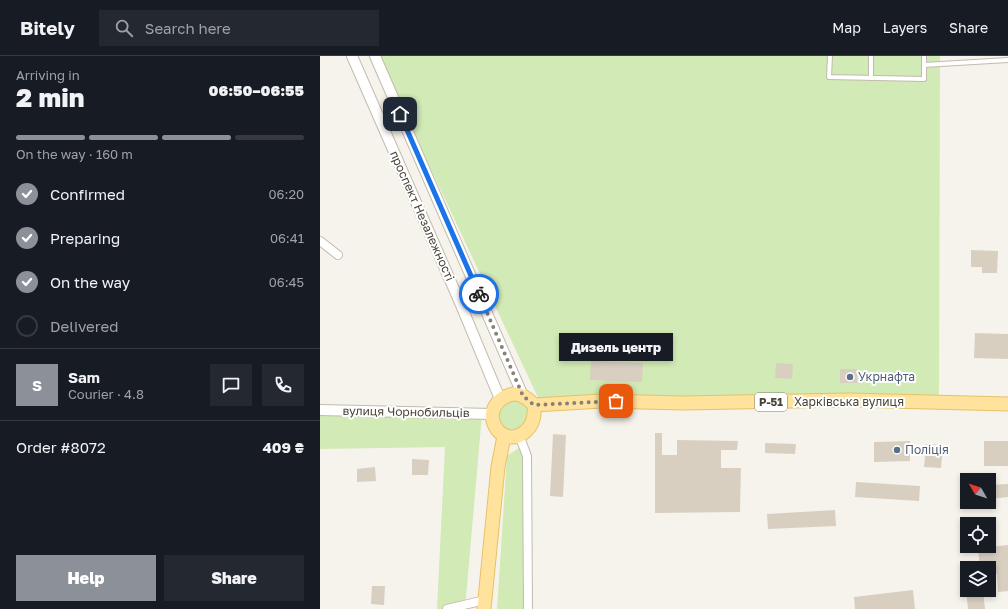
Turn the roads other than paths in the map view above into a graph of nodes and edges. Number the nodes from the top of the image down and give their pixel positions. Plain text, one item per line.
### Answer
1 (352, 56) edge
2 (375, 56) edge
3 (830, 56) edge
4 (871, 56) edge
5 (924, 56) edge
6 (1008, 60) edge
7 (924, 65) junction
8 (872, 78) junction
9 (320, 241) edge
10 (338, 255) dead end
11 (523, 396) junction
12 (500, 399) junction
13 (1008, 404) edge
14 (534, 405) junction
15 (320, 410) edge
16 (492, 414) junction
17 (519, 435) junction
18 (504, 436) junction
19 (485, 604) edge
20 (447, 609) edge
21 (528, 609) edge

1 - 12 street, проспект Незалежності
2 - 11 street, проспект Незалежності
3 - 8 lane
4 - 8 lane
5 - 7 lane
6 - 7 lane
7 - 8 lane
9 - 10 street
11 - 12 main road
11 - 14 main road
12 - 16 main road
13 - 14 main road, Харківська вулиця / Р-51
14 - 17 main road
15 - 16 street, вулиця Чорнобильців
16 - 18 main road
17 - 18 main road
17 - 21 street
18 - 19 main road
19 - 20 street

